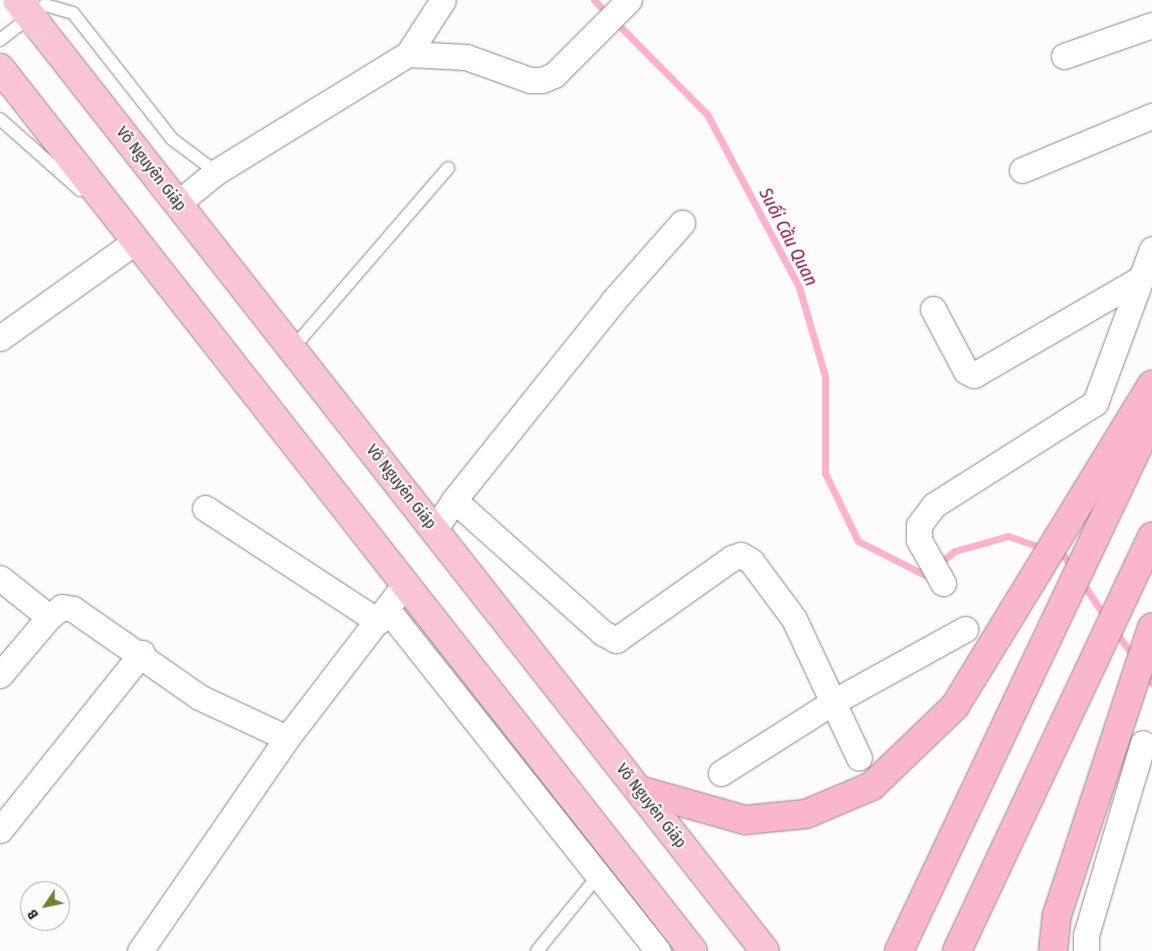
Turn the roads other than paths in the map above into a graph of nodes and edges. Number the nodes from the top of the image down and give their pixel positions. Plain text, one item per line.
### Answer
1 (18, 0) edge
2 (443, 0) edge
3 (626, 3) edge
4 (1152, 25) edge
5 (0, 40) edge
6 (408, 54) junction
7 (1064, 56) dead end
8 (0, 68) edge
9 (1152, 118) edge
10 (0, 119) edge
11 (448, 168) dead end
12 (1022, 170) dead end
13 (216, 172) junction
14 (178, 203) junction
15 (682, 223) dead end
16 (132, 245) junction
17 (1152, 250) edge
18 (1138, 280) junction
19 (933, 308) dead end
20 (0, 338) edge
21 (292, 349) junction
22 (1152, 385) edge
23 (1152, 417) edge
24 (454, 500) junction
25 (205, 508) dead end
26 (434, 530) junction
27 (1152, 537) edge
28 (0, 578) edge
29 (944, 583) dead end
30 (405, 584) junction
31 (383, 615) junction
32 (49, 617) junction
33 (1152, 627) edge
34 (966, 629) dead end
35 (142, 653) junction
36 (0, 675) edge
37 (833, 702) junction
38 (287, 738) junction
39 (1143, 743) dead end
40 (860, 758) dead end
41 (721, 773) dead end
42 (638, 790) junction
43 (0, 830) edge
44 (598, 876) junction
45 (140, 951) edge
46 (537, 951) edge
47 (658, 951) edge
48 (693, 951) edge
49 (765, 951) edge
50 (899, 951) edge
51 (957, 951) edge
52 (1052, 951) edge
53 (1086, 951) edge

1 - 14 highway, Võ Nguyên Giáp, bridge
2 - 6 street
3 - 6 street
4 - 7 street
5 - 13 lane
6 - 13 street
8 - 16 highway
9 - 12 street
10 - 16 lane
11 - 21 lane
13 - 14 street
14 - 21 highway, Võ Nguyên Giáp
15 - 24 street
16 - 20 street
16 - 30 highway
17 - 18 street
18 - 19 street
18 - 29 street
21 - 26 highway, Võ Nguyên Giáp
22 - 42 highway
23 - 50 highway
24 - 26 street
24 - 37 street
25 - 31 street
26 - 42 highway, Võ Nguyên Giáp
27 - 51 highway
28 - 32 street
30 - 31 street
30 - 48 highway
31 - 38 street
31 - 44 street
32 - 35 street
32 - 36 street
33 - 52 highway
34 - 37 street
35 - 38 street
35 - 43 street
37 - 40 street
37 - 41 street
38 - 45 street
39 - 53 street
42 - 49 highway, Võ Nguyên Giáp
44 - 46 lane
44 - 47 street

